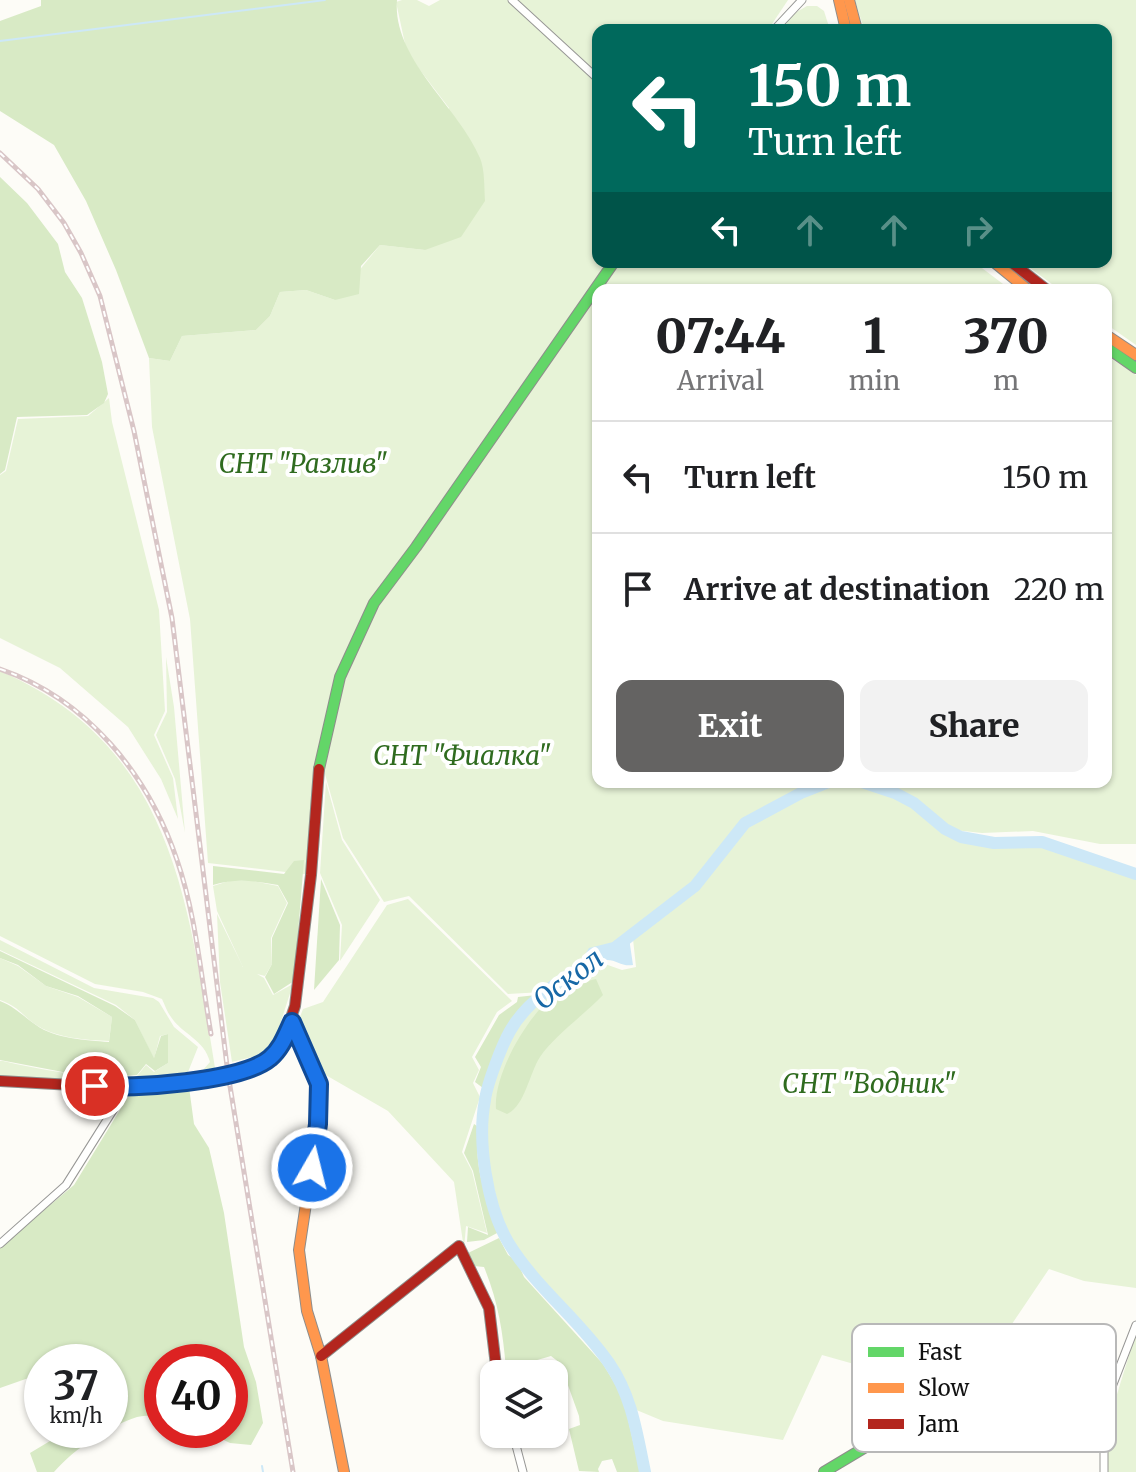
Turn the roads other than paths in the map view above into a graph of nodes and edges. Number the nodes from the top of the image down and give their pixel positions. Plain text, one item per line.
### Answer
1 (512, 0) edge
2 (802, 0) edge
3 (839, 0) edge
4 (849, 0) edge
5 (780, 24) edge
6 (845, 24) edge
7 (855, 24) edge
8 (592, 73) edge
9 (1001, 268) edge
10 (1019, 268) edge
11 (1021, 284) edge
12 (1039, 284) edge
13 (592, 294) edge
14 (1112, 339) edge
15 (1112, 351) edge
16 (1136, 355) edge
17 (1136, 368) edge
18 (292, 1022) junction
19 (0, 1081) edge
20 (127, 1088) junction
21 (0, 1244) edge
22 (1136, 1325) edge
23 (321, 1356) junction
24 (493, 1360) edge
25 (1116, 1376) edge
26 (517, 1448) edge
27 (857, 1452) edge
28 (344, 1472) edge
29 (523, 1472) edge
30 (824, 1472) edge

1 - 8 street
2 - 5 street
3 - 6 street
4 - 7 street
9 - 11 street
10 - 12 street
13 - 18 street
14 - 16 street
15 - 17 street
18 - 20 street
18 - 23 street
19 - 20 street
20 - 21 street
22 - 25 street
23 - 24 street
23 - 28 street
26 - 29 street
27 - 30 street

